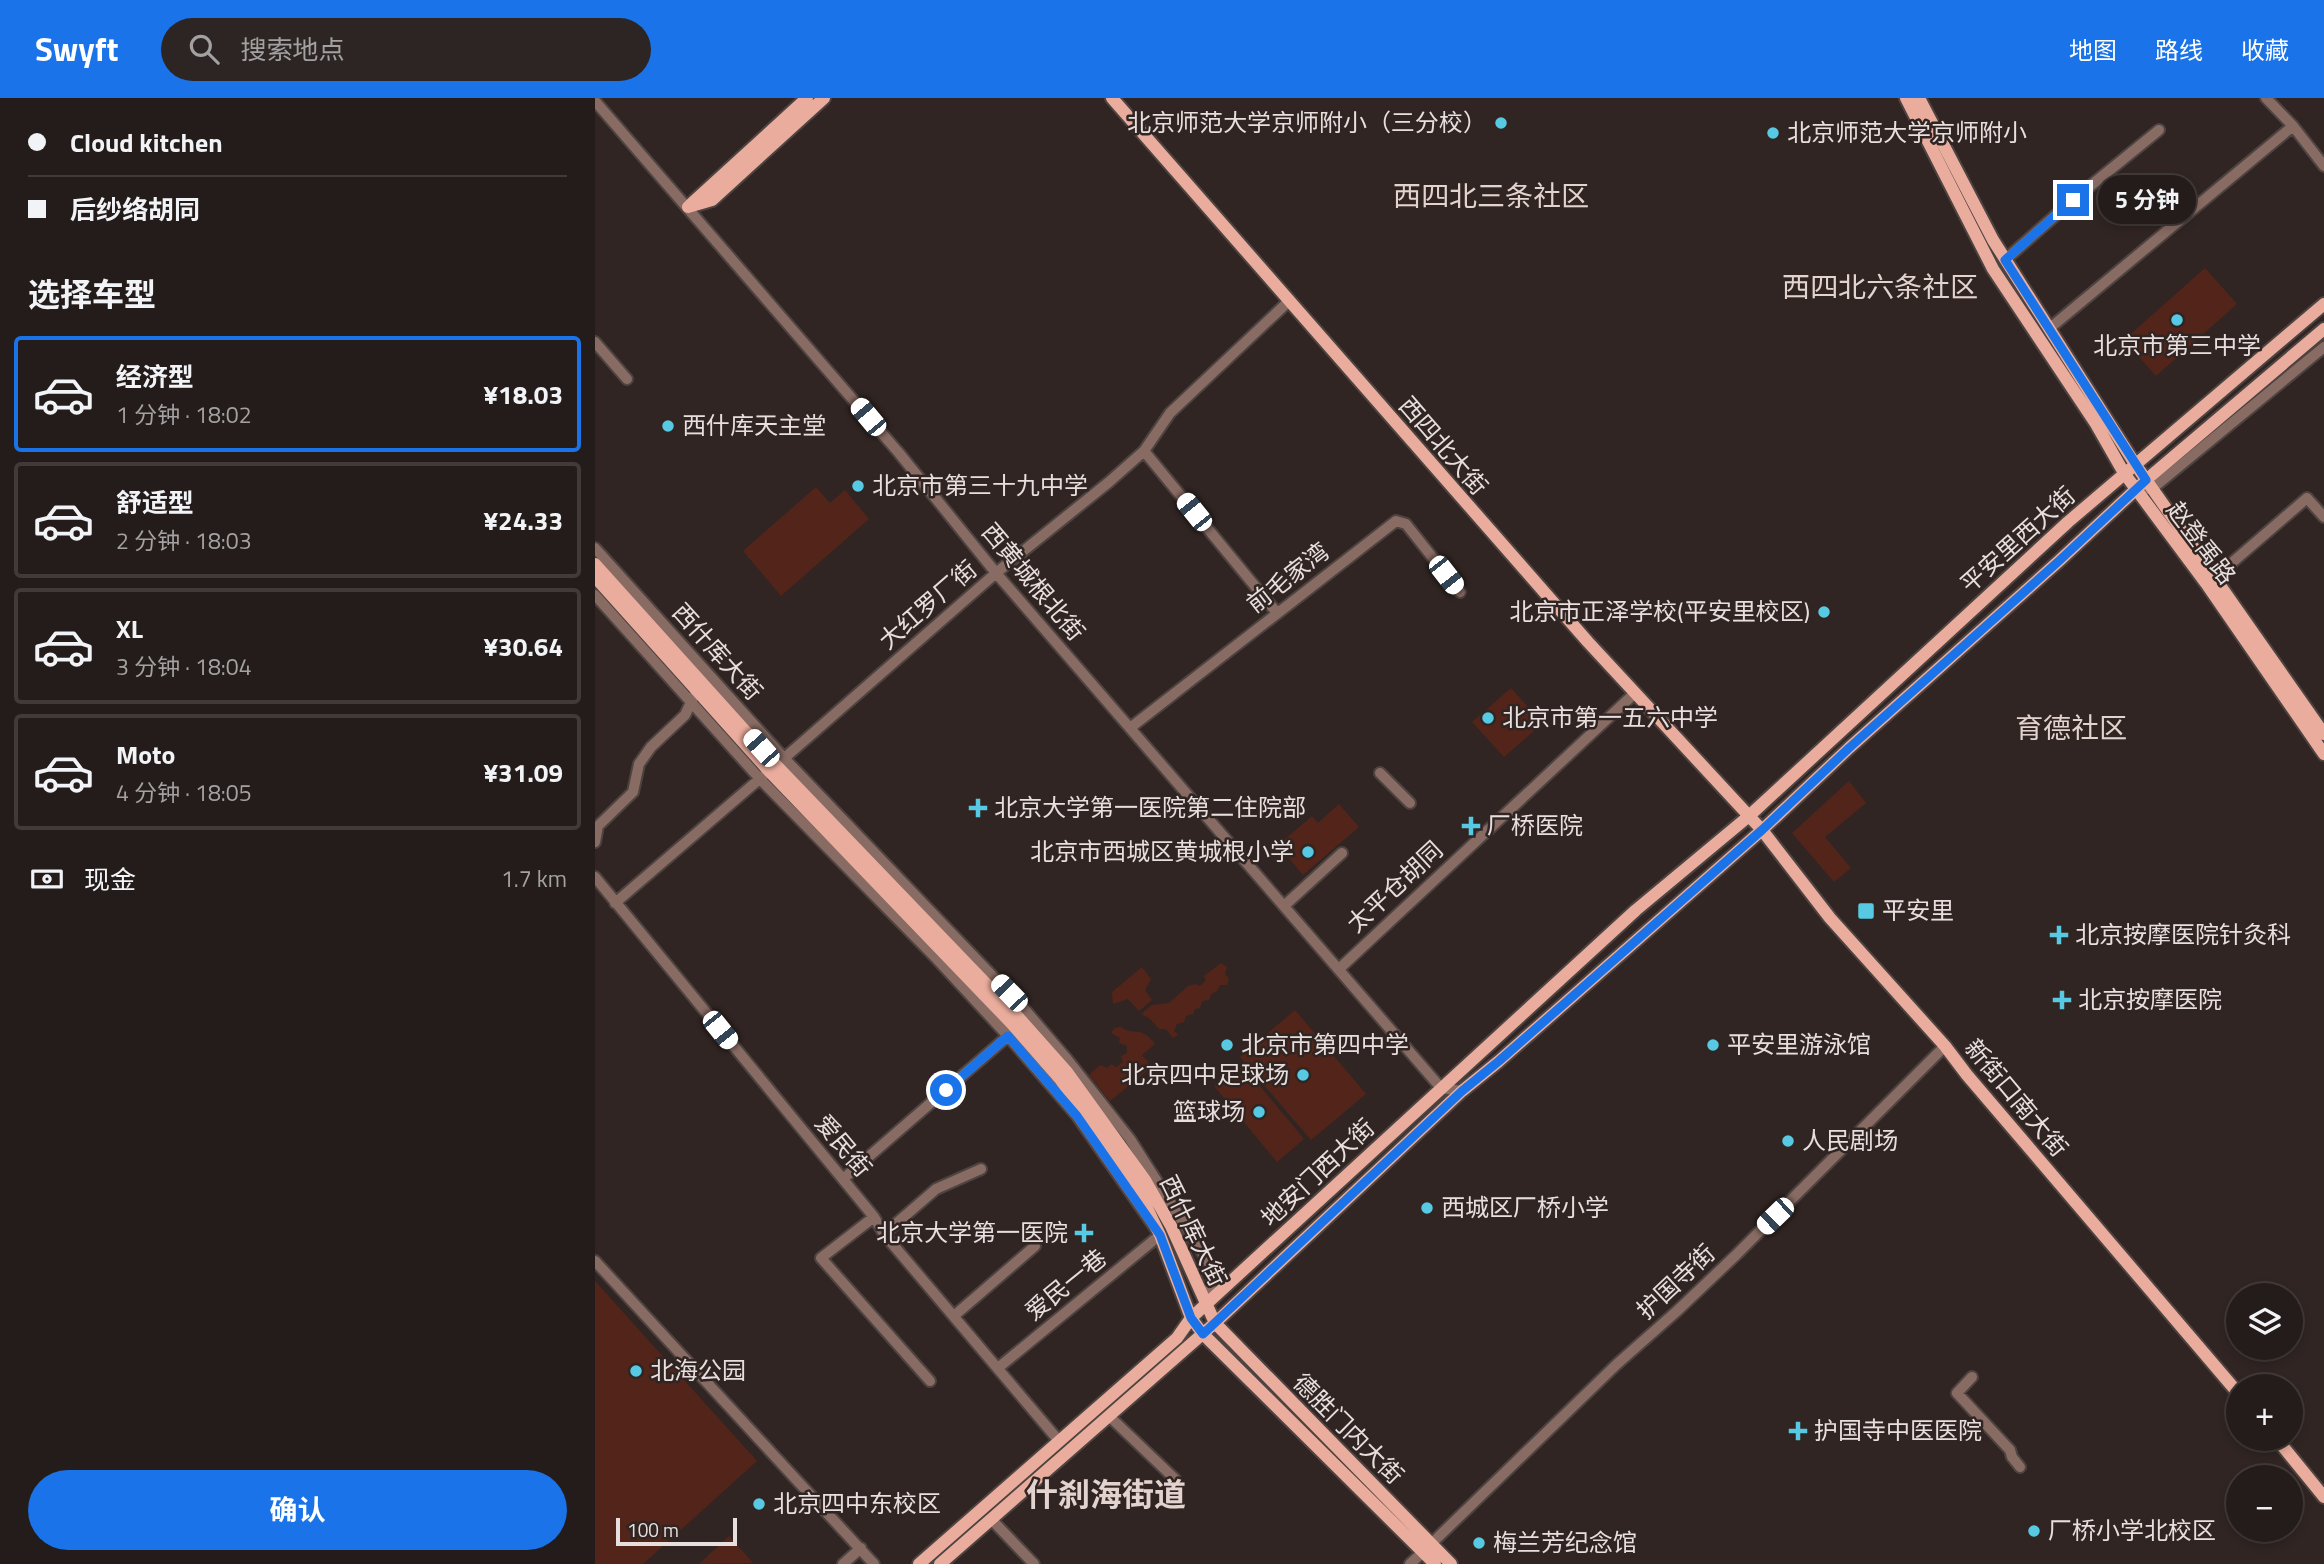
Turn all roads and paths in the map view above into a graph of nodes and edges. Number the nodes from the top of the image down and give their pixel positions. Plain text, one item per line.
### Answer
1 (807, 98) edge
2 (824, 98) edge
3 (1112, 98) edge
4 (1906, 98) edge
5 (1919, 98) edge
6 (2266, 98) edge
7 (595, 101) edge
8 (2293, 126) junction
9 (2159, 130) dead end
10 (2324, 166) edge
11 (688, 207) junction
12 (2005, 260) junction
13 (1289, 301) junction
14 (2324, 304) edge
15 (2050, 328) junction
16 (2324, 329) edge
17 (595, 342) edge
18 (2324, 347) edge
19 (627, 379) dead end
20 (1144, 451) junction
21 (2135, 464) junction
22 (2124, 473) junction
23 (2149, 484) junction
24 (2136, 491) junction
25 (2324, 517) edge
26 (595, 548) edge
27 (595, 564) edge
28 (996, 573) junction
29 (595, 577) edge
30 (2213, 579) junction
31 (1460, 592) dead end
32 (595, 595) edge
33 (1277, 613) junction
34 (1635, 693) junction
35 (694, 696) junction
36 (1130, 728) junction
37 (2324, 734) edge
38 (2324, 754) edge
39 (772, 768) junction
40 (1380, 773) dead end
41 (1410, 803) dead end
42 (1749, 816) junction
43 (1762, 830) junction
44 (595, 842) edge
45 (1342, 853) dead end
46 (595, 877) edge
47 (615, 902) junction
48 (1284, 906) junction
49 (1339, 969) junction
50 (1008, 1036) junction
51 (1945, 1046) junction
52 (1441, 1088) junction
53 (1462, 1091) junction
54 (981, 1169) dead end
55 (843, 1180) junction
56 (874, 1217) junction
57 (884, 1234) junction
58 (1160, 1235) junction
59 (1035, 1246) dead end
60 (595, 1261) edge
61 (1206, 1306) junction
62 (955, 1315) junction
63 (1191, 1318) junction
64 (1215, 1323) junction
65 (1203, 1334) junction
66 (998, 1368) junction
67 (1972, 1377) dead end
68 (2226, 1379) edge
69 (930, 1381) dead end
70 (1109, 1416) junction
71 (1059, 1441) junction
72 (2287, 1451) edge
73 (2020, 1467) dead end
74 (1175, 1479) dead end
75 (2324, 1497) edge
76 (991, 1519) junction
77 (1403, 1524) junction
78 (861, 1548) junction
79 (1427, 1548) junction
80 (843, 1564) edge
81 (874, 1564) edge
82 (919, 1564) edge
83 (940, 1564) edge
84 (1034, 1564) edge
85 (1410, 1564) edge
86 (1435, 1564) edge
87 (1451, 1564) edge

1 - 11 main road
2 - 11 main road
3 - 13 main road, 西四北大街
4 - 22 main road, 赵登禹路
5 - 12 main road, 赵登禹路
6 - 8 street
7 - 11 street, 西黄城根北街
8 - 10 street
8 - 15 street
9 - 12 street
11 - 28 street, 西黄城根北街
12 - 15 main road, 赵登禹路
13 - 20 street, 大红罗厂街
13 - 34 main road, 西四北大街
14 - 21 main road, 平安里西大街
15 - 21 main road, 赵登禹路
16 - 23 main road, 平安里西大街
17 - 19 street
18 - 23 street
20 - 28 street, 大红罗厂街
20 - 33 street
21 - 22 main road, 平安里西大街
21 - 23 main road, 赵登禹路
22 - 24 main road, 赵登禹路
22 - 42 main road, 平安里西大街
23 - 24 main road, 平安里西大街
23 - 30 main road, 赵登禹路
24 - 38 main road, 赵登禹路
24 - 43 main road, 平安里西大街
25 - 30 street
26 - 39 street, 西什库大街
27 - 39 main road, 西什库大街
28 - 36 street, 西黄城根北街
28 - 39 street, 大红罗厂街
29 - 35 main road, 西什库大街
30 - 37 main road, 赵登禹路
31 - 33 street, 前毛家湾
32 - 35 street, 西什库大街
33 - 36 street, 前毛家湾
34 - 42 main road, 西四北大街
34 - 49 street, 太平仓胡同
35 - 39 main road, 西什库大街
35 - 44 street
36 - 48 street, 西黄城根北街
39 - 47 street, 大红罗厂街
39 - 50 street, 西什库大街
39 - 58 main road, 西什库大街
39 - 61 main road, 西什库大街
39 - 61 street, 西什库大街
40 - 41 street
42 - 43 main road, 新街口南大街
42 - 52 main road, 地安门西大街
43 - 51 main road, 新街口南大街
43 - 53 main road, 地安门西大街
45 - 48 street
46 - 47 street, 爱民街
47 - 55 street, 爱民街
48 - 49 street, 西黄城根北街
49 - 52 street, 西黄城根北街
50 - 55 street
50 - 58 street, 西什库大街
51 - 68 main road, 新街口南大街
51 - 79 street, 护国寺街
52 - 53 street
52 - 61 main road, 地安门西大街
53 - 64 main road, 地安门西大街
54 - 57 street
55 - 56 street, 爱民街
56 - 57 street, 爱民街
56 - 69 street
57 - 62 street, 爱民街
58 - 63 main road, 西什库大街
58 - 66 street, 爱民一巷
59 - 62 street
60 - 78 street
61 - 63 main road, 地安门西大街
61 - 64 main road, 德胜门内大街
62 - 66 street, 爱民街
63 - 65 main road, 西什库大街
63 - 71 main road, 地安门西大街
64 - 65 main road, 地安门西大街
64 - 77 main road, 德胜门内大街
65 - 70 main road, 地安门西大街
65 - 77 main road, 德胜门内大街
66 - 71 street, 爱民街
67 - 73 street
70 - 74 street
70 - 76 main road, 地安门西大街
71 - 82 main road, 地安门西大街
72 - 75 main road
76 - 83 main road, 地安门西大街
76 - 84 street
77 - 79 main road, 德胜门内大街
78 - 80 street
78 - 81 street
79 - 85 street, 护国寺街
79 - 86 main road, 德胜门内大街
79 - 87 main road, 德胜门内大街

